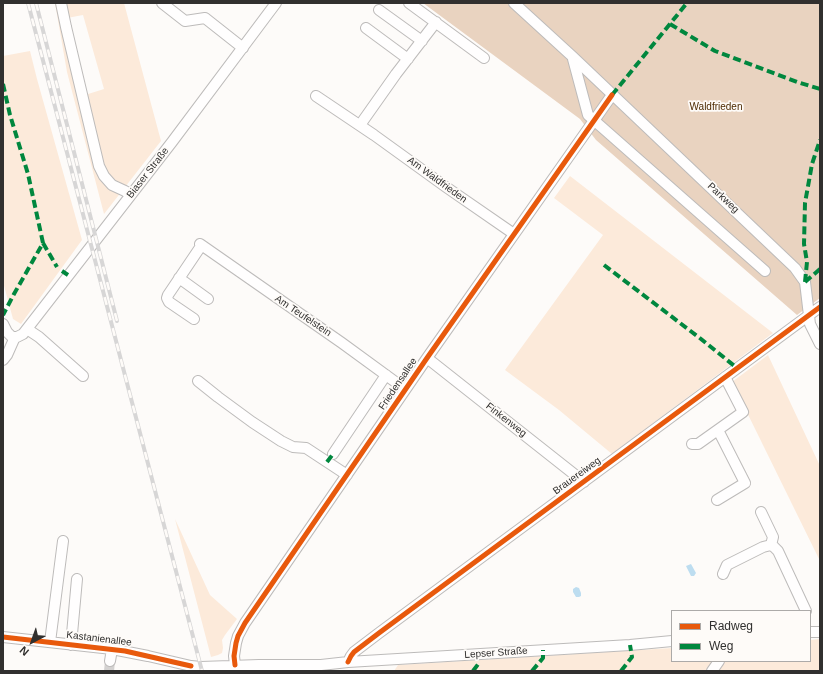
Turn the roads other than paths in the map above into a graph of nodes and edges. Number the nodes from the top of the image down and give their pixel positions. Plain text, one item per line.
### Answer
1 (61, 3) edge
2 (162, 3) edge
3 (276, 3) edge
4 (409, 3) edge
5 (514, 3) edge
6 (379, 10) dead end
7 (436, 22) junction
8 (366, 28) dead end
9 (422, 41) junction
10 (243, 48) junction
11 (573, 57) junction
12 (484, 58) dead end
13 (408, 59) junction
14 (612, 95) junction
15 (316, 96) dead end
16 (594, 120) junction
17 (360, 125) junction
18 (131, 195) junction
19 (514, 234) junction
20 (765, 271) dead end
21 (179, 278) junction
22 (208, 298) dead end
23 (820, 308) edge
24 (809, 316) junction
25 (194, 319) dead end
26 (3, 324) edge
27 (27, 329) junction
28 (15, 338) junction
29 (820, 344) edge
30 (427, 358) junction
31 (3, 360) edge
32 (386, 375) junction
33 (83, 376) dead end
34 (725, 377) junction
35 (198, 381) dead end
36 (405, 389) junction
37 (718, 430) junction
38 (692, 444) dead end
39 (333, 454) dead end
40 (347, 475) junction
41 (584, 482) junction
42 (717, 500) dead end
43 (761, 512) dead end
44 (63, 541) dead end
45 (771, 545) junction
46 (723, 574) dead end
47 (77, 579) dead end
48 (806, 610) edge
49 (3, 637) edge
50 (671, 641) edge
51 (50, 642) junction
52 (70, 644) junction
53 (112, 649) junction
54 (110, 661) tunnel mouth
55 (348, 662) junction
56 (718, 662) edge
57 (235, 665) junction
58 (192, 668) edge
59 (276, 668) edge
60 (322, 668) edge
61 (712, 671) edge

1 - 18 street
2 - 10 street
3 - 10 street, Biaser Straße
4 - 7 street
5 - 11 street, Parkweg
6 - 9 street
7 - 9 street
7 - 12 street
8 - 13 street
9 - 13 street
10 - 18 street, Biaser Straße
11 - 14 street, Parkweg
11 - 16 street
13 - 17 street
14 - 16 street
14 - 24 street, Parkweg
15 - 17 street, Am Waldfrieden
16 - 19 street, Friedensallee
16 - 20 street
17 - 19 street, Am Waldfrieden
18 - 27 street, Biaser Straße
19 - 30 street, Friedensallee
21 - 22 street
21 - 25 street
21 - 32 street, Am Teufelstein
23 - 24 street, Brauereiweg
24 - 29 street, Parkweg
24 - 34 street, Brauereiweg
26 - 28 street
27 - 28 street, Biaser Straße
27 - 33 street
28 - 31 street
30 - 36 street, Friedensallee
30 - 41 street, Finkenweg
32 - 36 street, Am Teufelstein
32 - 39 street
34 - 37 street
34 - 41 street, Brauereiweg
35 - 40 street
36 - 40 street, Friedensallee
37 - 38 street
37 - 42 street
40 - 57 street, Friedensallee
41 - 55 street, Brauereiweg
43 - 45 street
44 - 51 street
45 - 46 street
45 - 48 street
47 - 52 street
49 - 51 street, Kastanienallee
50 - 55 street, Lepser Straße
51 - 52 street, Kastanienallee
52 - 53 street, Kastanienallee
53 - 54 street
53 - 58 street, Kastanienallee
55 - 60 street, Lepser Straße
56 - 61 street
57 - 58 street
57 - 59 street, Lepser Straße
59 - 60 street, Lepser Straße

